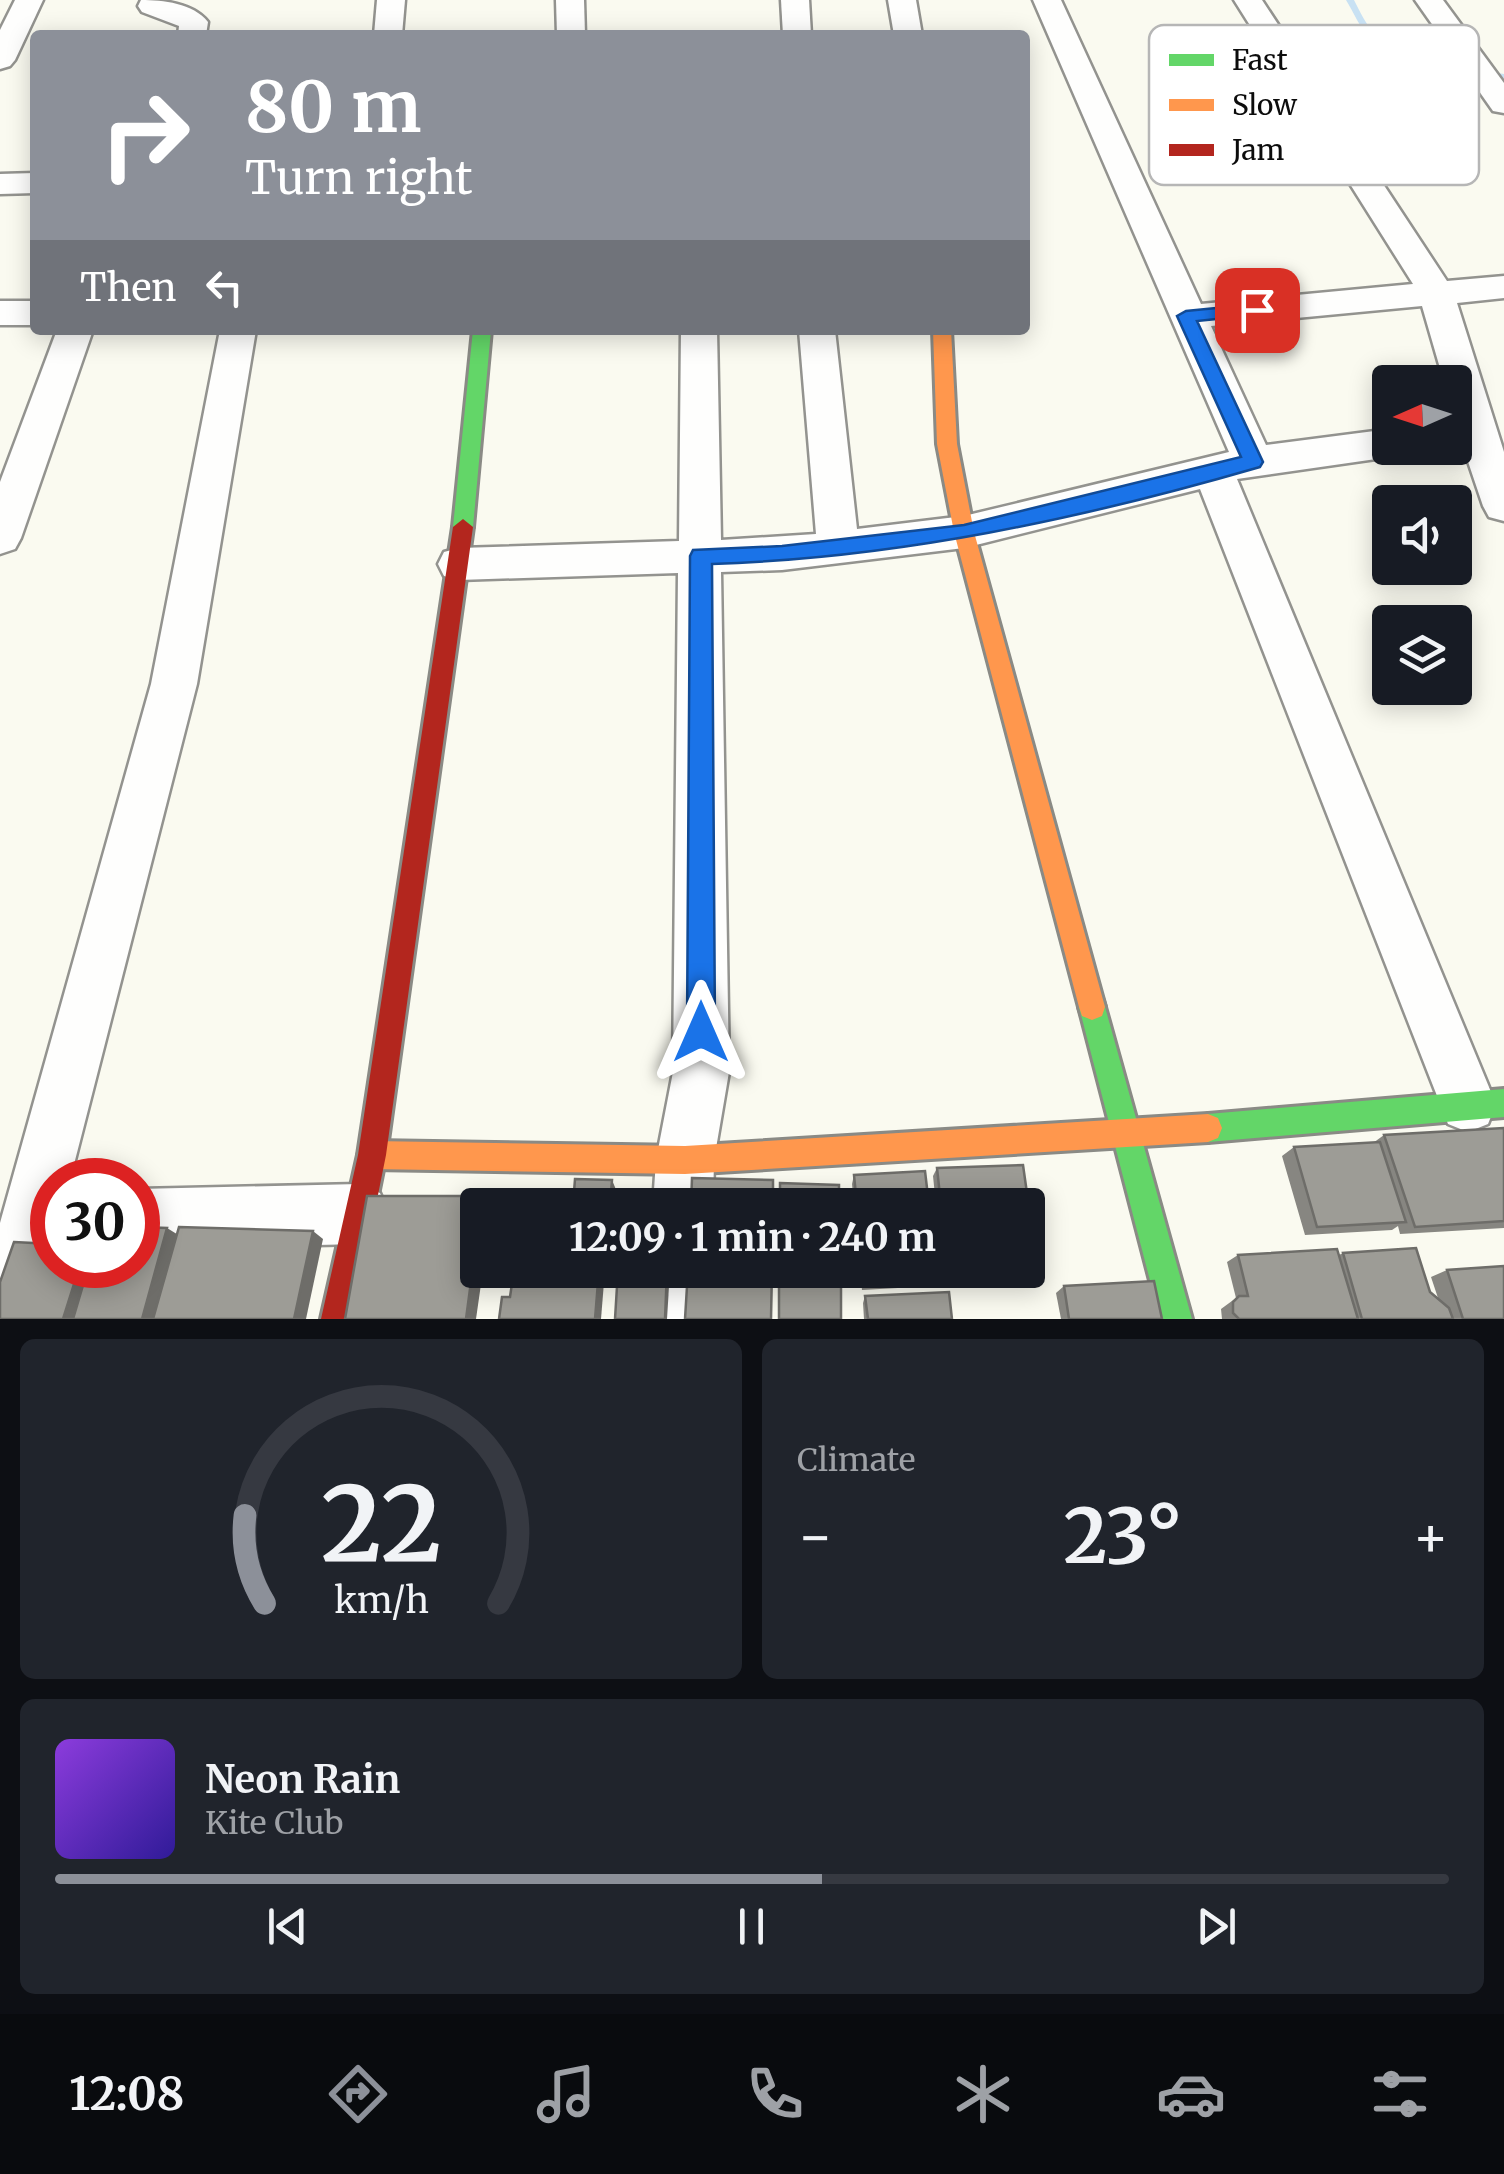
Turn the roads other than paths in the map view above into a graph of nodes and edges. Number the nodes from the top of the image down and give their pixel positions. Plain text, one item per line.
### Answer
1 (29, 0) edge
2 (155, 0) edge
3 (392, 0) edge
4 (570, 0) edge
5 (795, 0) edge
6 (902, 0) edge
7 (1046, 0) edge
8 (1248, 0) edge
9 (1429, 0) edge
10 (1264, 25) edge
11 (1446, 25) edge
12 (193, 30) edge
13 (389, 30) edge
14 (571, 30) edge
15 (797, 30) edge
16 (907, 30) edge
17 (0, 60) edge
18 (1479, 71) edge
19 (1501, 99) edge
20 (30, 183) edge
21 (0, 184) edge
22 (1369, 185) edge
23 (1504, 286) edge
24 (1436, 292) junction
25 (0, 313) edge
26 (30, 313) edge
27 (1186, 316) junction
28 (73, 335) edge
29 (237, 335) edge
30 (482, 335) edge
31 (699, 335) edge
32 (817, 335) edge
33 (942, 335) edge
34 (1452, 365) edge
35 (1472, 445) edge
36 (1372, 446) edge
37 (1233, 466) junction
38 (1504, 506) edge
39 (964, 532) junction
40 (0, 538) edge
41 (838, 547) junction
42 (701, 556) junction
43 (459, 564) junction
44 (1486, 1103) edge
45 (1127, 1135) junction
46 (372, 1156) junction
47 (684, 1183) edge
48 (360, 1214) junction
49 (160, 1219) edge
50 (28, 1222) edge
51 (678, 1288) edge
52 (0, 1299) edge
53 (337, 1319) edge
54 (676, 1319) edge
55 (1176, 1319) edge

1 - 17 street
2 - 12 street
3 - 13 street
4 - 14 street
5 - 15 street
6 - 16 street
7 - 27 street
8 - 10 street
9 - 11 street
18 - 19 street
20 - 21 street
22 - 24 street
23 - 24 street
24 - 27 street
24 - 34 street
25 - 26 street
27 - 37 street
28 - 40 street
29 - 50 street
30 - 43 street
31 - 42 street
32 - 41 street
33 - 39 street
35 - 38 street
36 - 37 street
37 - 39 street
37 - 44 street
39 - 41 street
39 - 45 street
41 - 42 street
42 - 43 street
42 - 47 street
43 - 46 street
44 - 45 street
45 - 47 street
45 - 55 street
46 - 47 street
46 - 48 street
48 - 49 street
48 - 53 street
50 - 52 street
51 - 54 street

